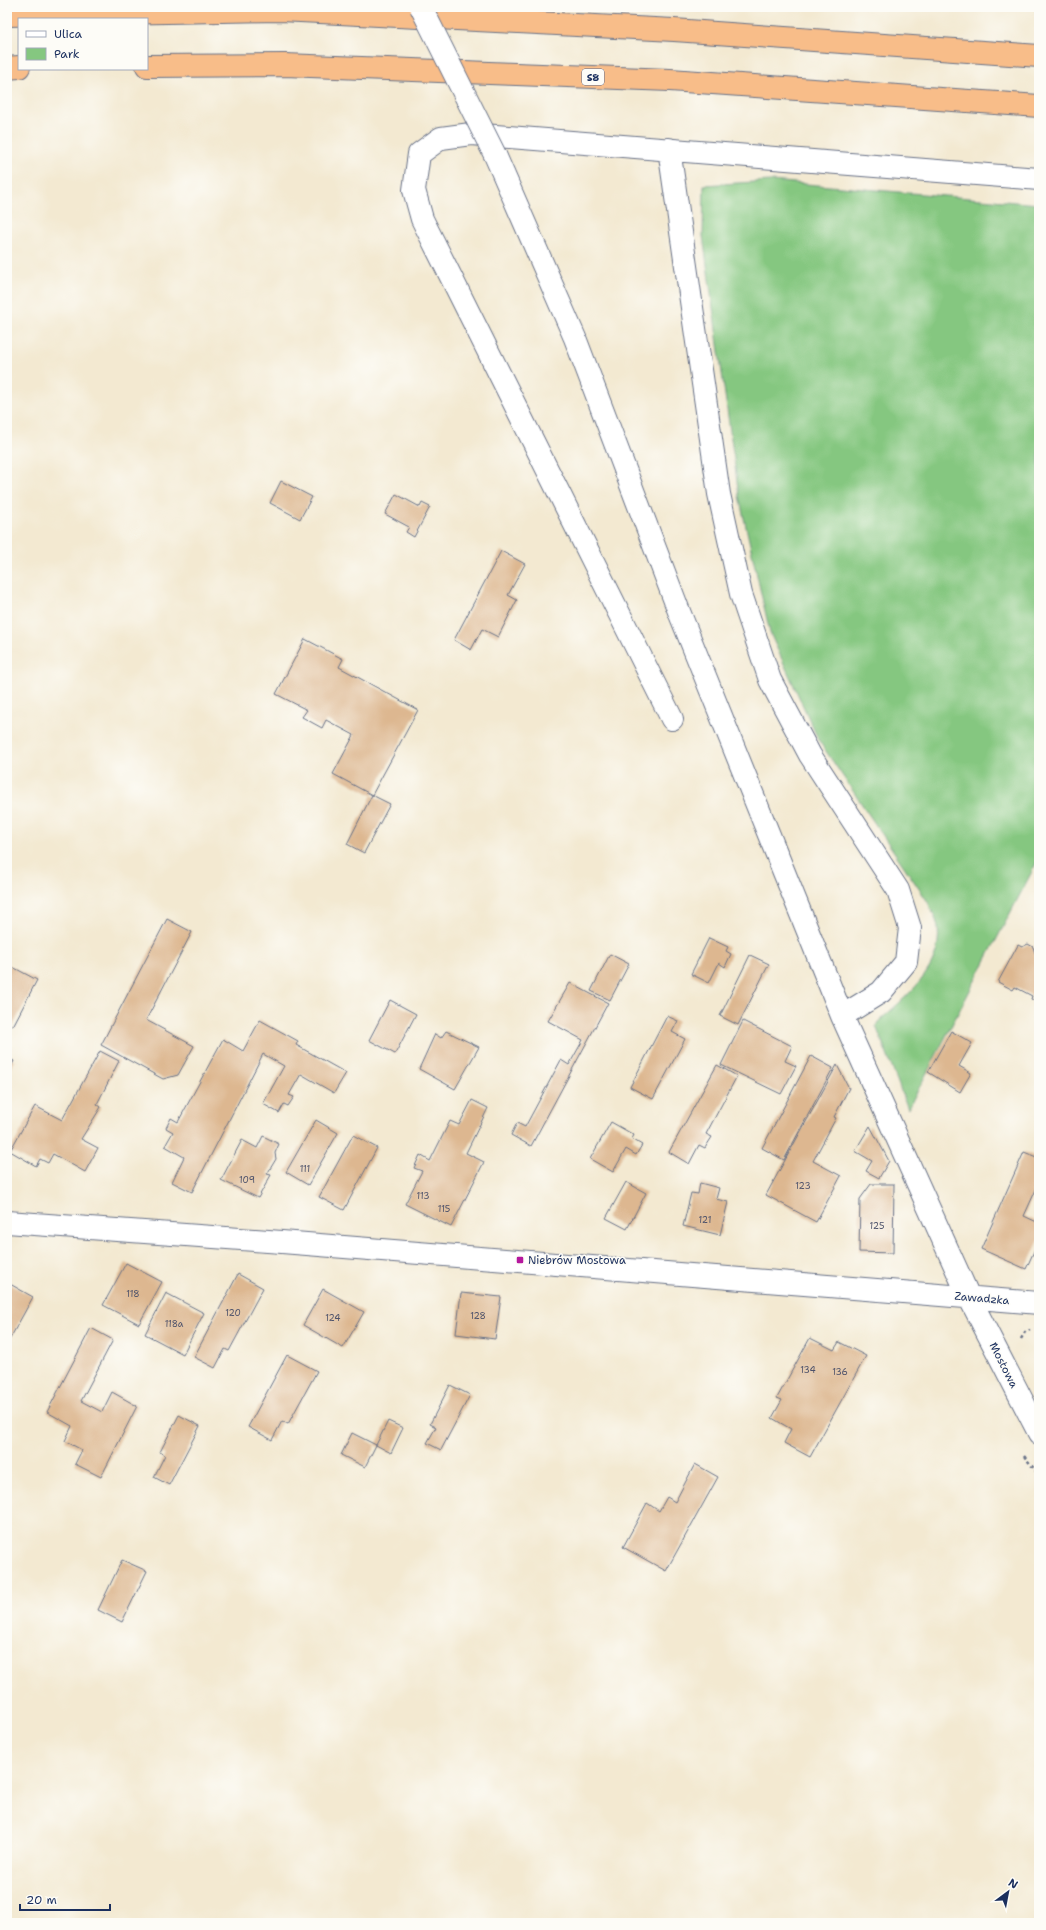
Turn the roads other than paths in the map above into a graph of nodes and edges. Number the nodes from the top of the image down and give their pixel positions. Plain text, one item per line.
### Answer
1 (421, 7) edge
2 (107, 10) edge
3 (7, 15) edge
4 (1039, 56) edge
5 (148, 66) edge
6 (7, 68) edge
7 (18, 68) edge
8 (1039, 106) edge
9 (669, 149) junction
10 (1039, 179) edge
11 (672, 719) dead end
12 (842, 1016) junction
13 (7, 1222) edge
14 (969, 1297) junction
15 (1039, 1303) edge
16 (1039, 1433) edge

1 - 12 street, Mostowa, bridge
2 - 3 highway
2 - 4 highway
5 - 8 highway, S8
6 - 7 highway
9 - 10 street
9 - 11 street
9 - 12 street
12 - 14 street, Mostowa
13 - 14 street, Zawadzka
14 - 15 street, Zawadzka
14 - 16 street, Mostowa

